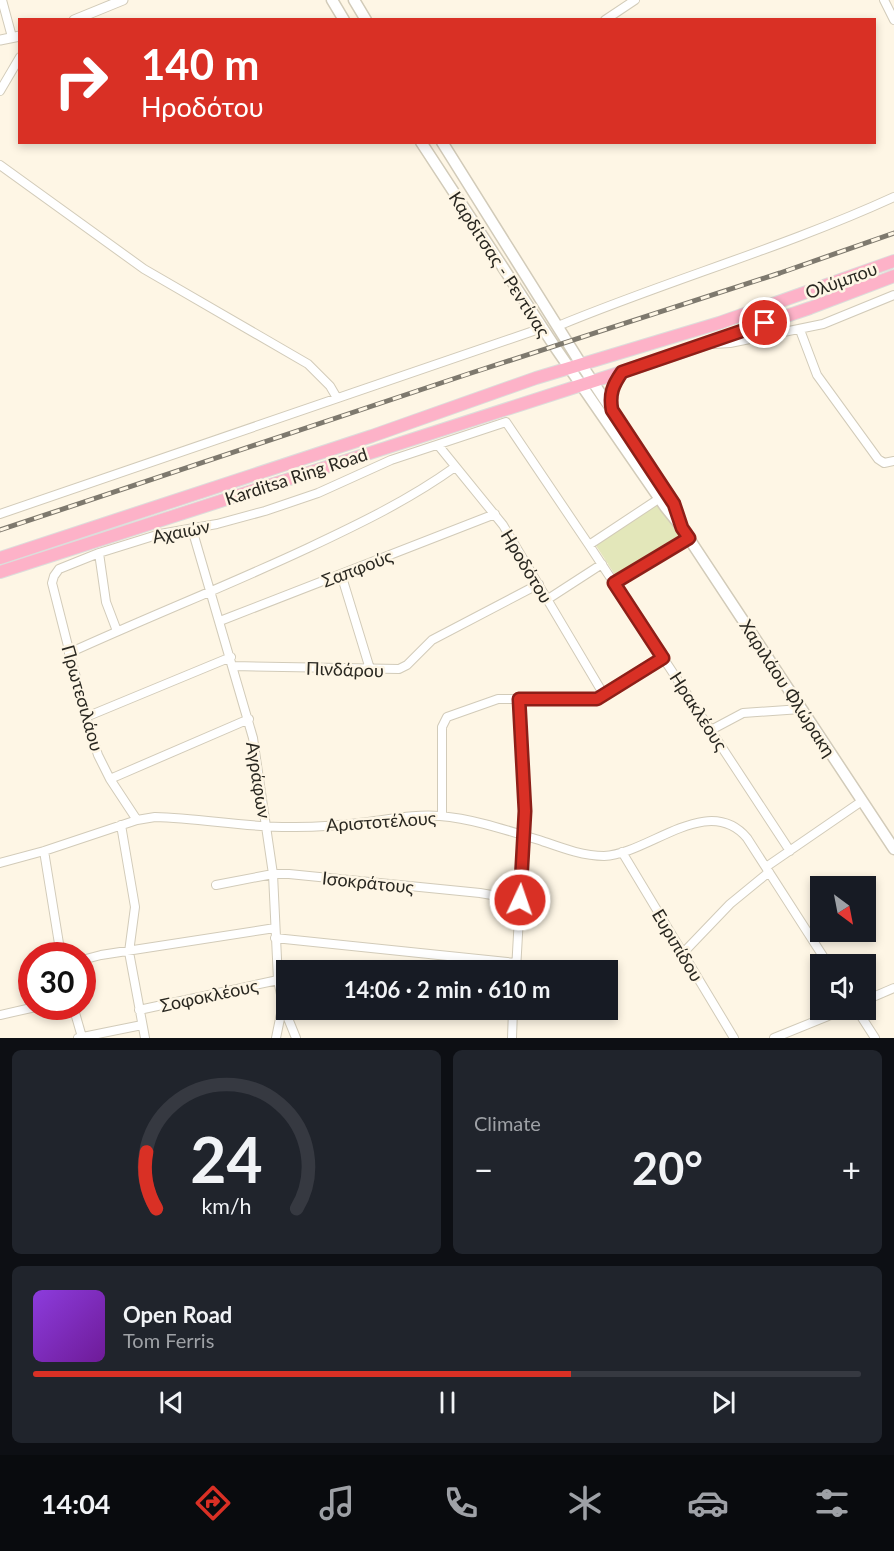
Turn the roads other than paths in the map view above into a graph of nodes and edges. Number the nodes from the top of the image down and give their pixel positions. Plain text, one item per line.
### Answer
1 (2, 0) edge
2 (123, 0) edge
3 (332, 0) edge
4 (354, 0) edge
5 (635, 0) edge
6 (884, 0) edge
7 (79, 18) edge
8 (343, 18) edge
9 (365, 18) edge
10 (608, 18) edge
11 (894, 20) edge
12 (16, 37) edge
13 (0, 40) edge
14 (18, 60) edge
15 (0, 91) edge
16 (422, 144) edge
17 (443, 144) edge
18 (0, 165) edge
19 (471, 190) junction
20 (894, 197) edge
21 (457, 199) junction
22 (894, 261) edge
23 (894, 276) edge
24 (894, 295) edge
25 (558, 326) junction
26 (542, 328) junction
27 (800, 330) junction
28 (697, 345) junction
29 (575, 366) junction
30 (622, 372) junction
31 (587, 383) junction
32 (337, 398) junction
33 (612, 410) junction
34 (506, 422) joint
35 (438, 446) junction
36 (894, 461) edge
37 (455, 467) junction
38 (660, 498) junction
39 (0, 514) edge
40 (495, 514) junction
41 (682, 528) junction
42 (192, 529) junction
43 (689, 538) junction
44 (589, 545) junction
45 (99, 553) junction
46 (0, 558) edge
47 (602, 564) junction
48 (59, 569) joint
49 (0, 572) edge
50 (341, 574) junction
51 (614, 583) junction
52 (539, 584) junction
53 (211, 592) junction
54 (548, 599) junction
55 (220, 621) junction
56 (117, 631) junction
57 (69, 653) junction
58 (231, 657) junction
59 (663, 658) junction
60 (233, 666) junction
61 (370, 669) junction
62 (604, 695) junction
63 (519, 699) junction
64 (801, 709) junction
65 (86, 717) junction
66 (249, 719) junction
67 (711, 730) junction
68 (111, 779) junction
69 (862, 801) junction
70 (442, 816) junction
71 (137, 820) junction
72 (121, 825) junction
73 (266, 826) junction
74 (524, 836) junction
75 (894, 849) edge
76 (790, 850) junction
77 (44, 851) junction
78 (622, 852) junction
79 (0, 863) edge
80 (768, 870) junction
81 (273, 874) junction
82 (216, 885) dead end
83 (520, 900) junction
84 (274, 928) junction
85 (275, 938) junction
86 (59, 942) edge
87 (129, 952) junction
88 (683, 953) junction
89 (822, 954) edge
90 (96, 956) edge
91 (277, 960) edge
92 (458, 960) edge
93 (516, 960) edge
94 (276, 980) edge
95 (894, 988) edge
96 (876, 996) edge
97 (139, 1010) junction
98 (18, 1011) edge
99 (0, 1015) edge
100 (76, 1020) edge
101 (280, 1020) edge
102 (289, 1020) edge
103 (513, 1020) edge
104 (822, 1020) edge
105 (863, 1020) edge
106 (142, 1025) junction
107 (790, 1035) edge
108 (80, 1038) edge
109 (145, 1038) edge
110 (276, 1038) edge
111 (296, 1038) edge
112 (512, 1038) edge
113 (734, 1038) edge
114 (774, 1038) edge
115 (875, 1038) edge

1 - 12 street
2 - 7 street
3 - 8 main road
4 - 9 main road
5 - 10 street
6 - 11 street
12 - 13 street
14 - 15 street
16 - 21 main road, Καρδίτσας - Ρεντίνας
17 - 19 main road, Καρδίτσας - Ρεντίνας
18 - 32 street
19 - 21 main road
19 - 25 main road, Καρδίτσας - Ρεντίνας
20 - 25 street
21 - 26 main road, Καρδίτσας - Ρεντίνας
22 - 29 main road, Ολύμπου
23 - 28 main road, Ολύμπου
24 - 27 street
25 - 29 main road, Καρδίτσας - Ρεντίνας
26 - 29 main road, Καρδίτσας - Ρεντίνας
26 - 32 street
27 - 28 street
27 - 36 street
28 - 30 main road, Ολύμπου
29 - 31 main road, Καρδίτσας - Ρεντίνας
29 - 46 main road, Karditsa Ring Road
30 - 31 main road, Ολύμπου
30 - 33 main road
31 - 33 main road, Χαριλάου Φλώρακη
31 - 38 main road, Χαριλάου Φλώρακη
31 - 49 main road, Karditsa Ring Road
32 - 39 street
33 - 41 main road, Χαριλάου Φλώρακη
34 - 35 street, Αχαιών
34 - 44 street, Ηρακλέους
35 - 37 street, Ηροδότου
35 - 42 street, Αχαιών
37 - 40 street, Ηροδότου
37 - 53 street
38 - 41 main road, Χαριλάου Φλώρακη
38 - 44 street
40 - 50 street, Σαπφούς
40 - 52 street, Ηροδότου
41 - 43 main road, Χαριλάου Φλώρακη
42 - 45 street, Αχαιών
42 - 53 street, Αγράφων
43 - 51 street
43 - 64 main road, Χαριλάου Φλώρακη
44 - 47 street, Ηρακλέους
45 - 48 street, Αχαιών
45 - 56 street
47 - 51 street, Ηρακλέους
47 - 54 street
48 - 57 street, Πρωτεσιλάου
50 - 55 street, Σαπφούς
50 - 61 street
51 - 59 street, Ηρακλέους
52 - 54 street, Ηροδότου
52 - 61 street, Πινδάρου
53 - 55 street, Αγράφων
53 - 56 street
54 - 62 street, Ηροδότου
55 - 58 street, Αγράφων
56 - 57 street
57 - 65 street, Πρωτεσιλάου
58 - 60 street, Αγράφων
58 - 65 street
59 - 62 street
59 - 67 street, Ηρακλέους
60 - 61 street, Πινδάρου
60 - 66 street, Αγράφων
62 - 63 street
63 - 70 street
63 - 74 street
64 - 67 street
64 - 69 main road, Χαριλάου Φλώρακη
65 - 68 street, Πρωτεσιλάου
66 - 68 street
66 - 73 street, Αγράφων
67 - 76 street, Ηρακλέους
68 - 71 street, Πρωτεσιλάου
69 - 75 main road, Χαριλάου Φλώρακη
69 - 76 street
70 - 73 street, Αριστοτέλους
70 - 74 street, Αριστοτέλους
71 - 72 street, Αριστοτέλους
71 - 73 street, Αριστοτέλους
72 - 77 street, Αριστοτέλους
72 - 87 street
73 - 81 street, Αγράφων
74 - 78 street, Αριστοτέλους
74 - 83 street
76 - 80 street
77 - 79 street, Αριστοτέλους
77 - 86 street
78 - 80 street, Αριστοτέλους
78 - 88 street, Ευριπίδου
80 - 88 street
80 - 89 street, Αριστοτέλους
81 - 82 street, Ισοκράτους
81 - 83 street, Ισοκράτους
81 - 84 street, Αγράφων
83 - 93 street
84 - 85 street, Αγράφων
84 - 87 street
85 - 91 street, Αγράφων
85 - 92 street
87 - 90 street
87 - 97 street
88 - 113 street, Ευριπίδου
94 - 97 street, Σοφοκλέους
95 - 96 street
97 - 106 street
98 - 99 street
100 - 108 street
101 - 110 street, Αγράφων
102 - 111 street
103 - 112 street
104 - 107 street
105 - 115 street
106 - 108 street
106 - 109 street
107 - 114 street

